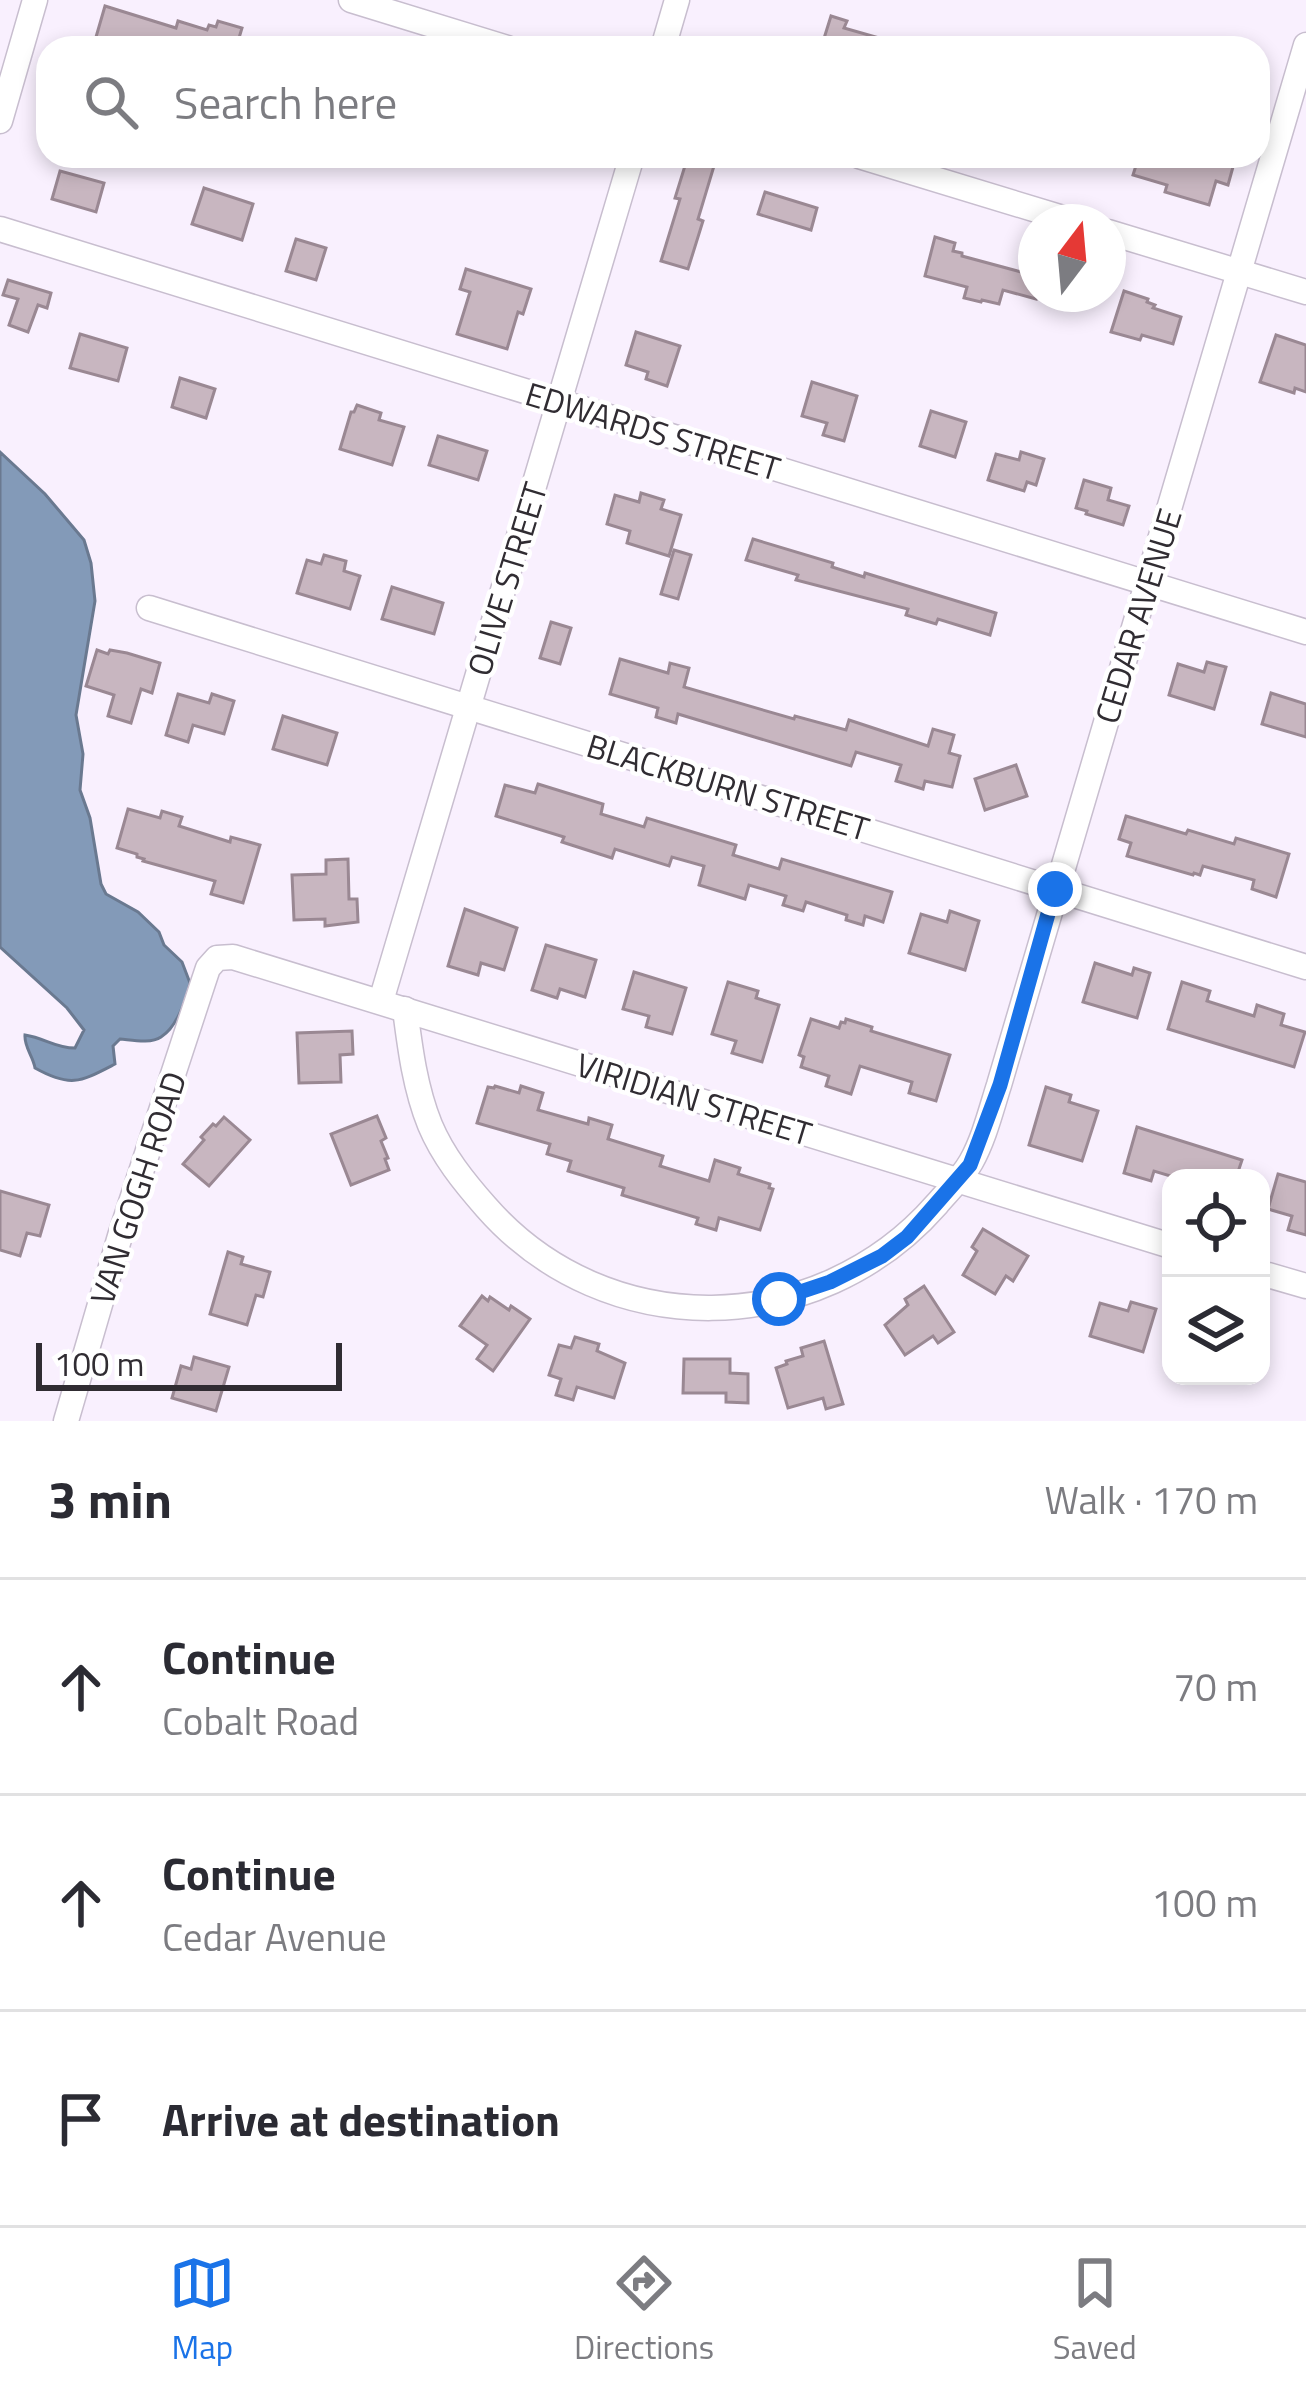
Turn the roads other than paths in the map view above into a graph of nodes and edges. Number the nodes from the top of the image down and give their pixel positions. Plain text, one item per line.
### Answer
1 (35, 0) edge
2 (351, 0) edge
3 (677, 0) edge
4 (467, 36) edge
5 (666, 36) edge
6 (1306, 45) edge
7 (0, 121) edge
8 (1270, 165) edge
9 (629, 168) edge
10 (899, 168) edge
11 (1269, 168) edge
12 (1018, 204) edge
13 (0, 229) edge
14 (1126, 237) edge
15 (1238, 271) junction
16 (1306, 292) edge
17 (561, 403) junction
18 (1148, 583) junction
19 (149, 608) dead end
20 (1306, 632) edge
21 (468, 706) junction
22 (1055, 889) junction
23 (217, 958) joint
24 (1306, 967) edge
25 (393, 1005) junction
26 (957, 1181) junction
27 (1162, 1243) edge
28 (1270, 1276) edge
29 (1306, 1286) edge
30 (66, 1421) edge

1 - 7 street
2 - 4 street
3 - 5 street
6 - 8 street, CEDAR AVENUE
9 - 17 street, OLIVE STREET
10 - 12 street
11 - 15 street, CEDAR AVENUE
13 - 17 street, EDWARDS STREET
14 - 15 street
15 - 16 street
15 - 18 street, CEDAR AVENUE
17 - 18 street, EDWARDS STREET
17 - 21 street, OLIVE STREET
18 - 20 street, EDWARDS STREET
18 - 22 street, CEDAR AVENUE
19 - 21 street, BLACKBURN STREET
21 - 22 street, BLACKBURN STREET
21 - 25 street, OLIVE STREET
22 - 24 street, BLACKBURN STREET
22 - 26 street, CEDAR AVENUE
23 - 25 street, VIRIDIAN STREET
23 - 30 street, VAN GOGH ROAD
25 - 26 street, VIRIDIAN STREET
25 - 26 street, CEDAR AVENUE
26 - 27 street, VIRIDIAN STREET
28 - 29 street

